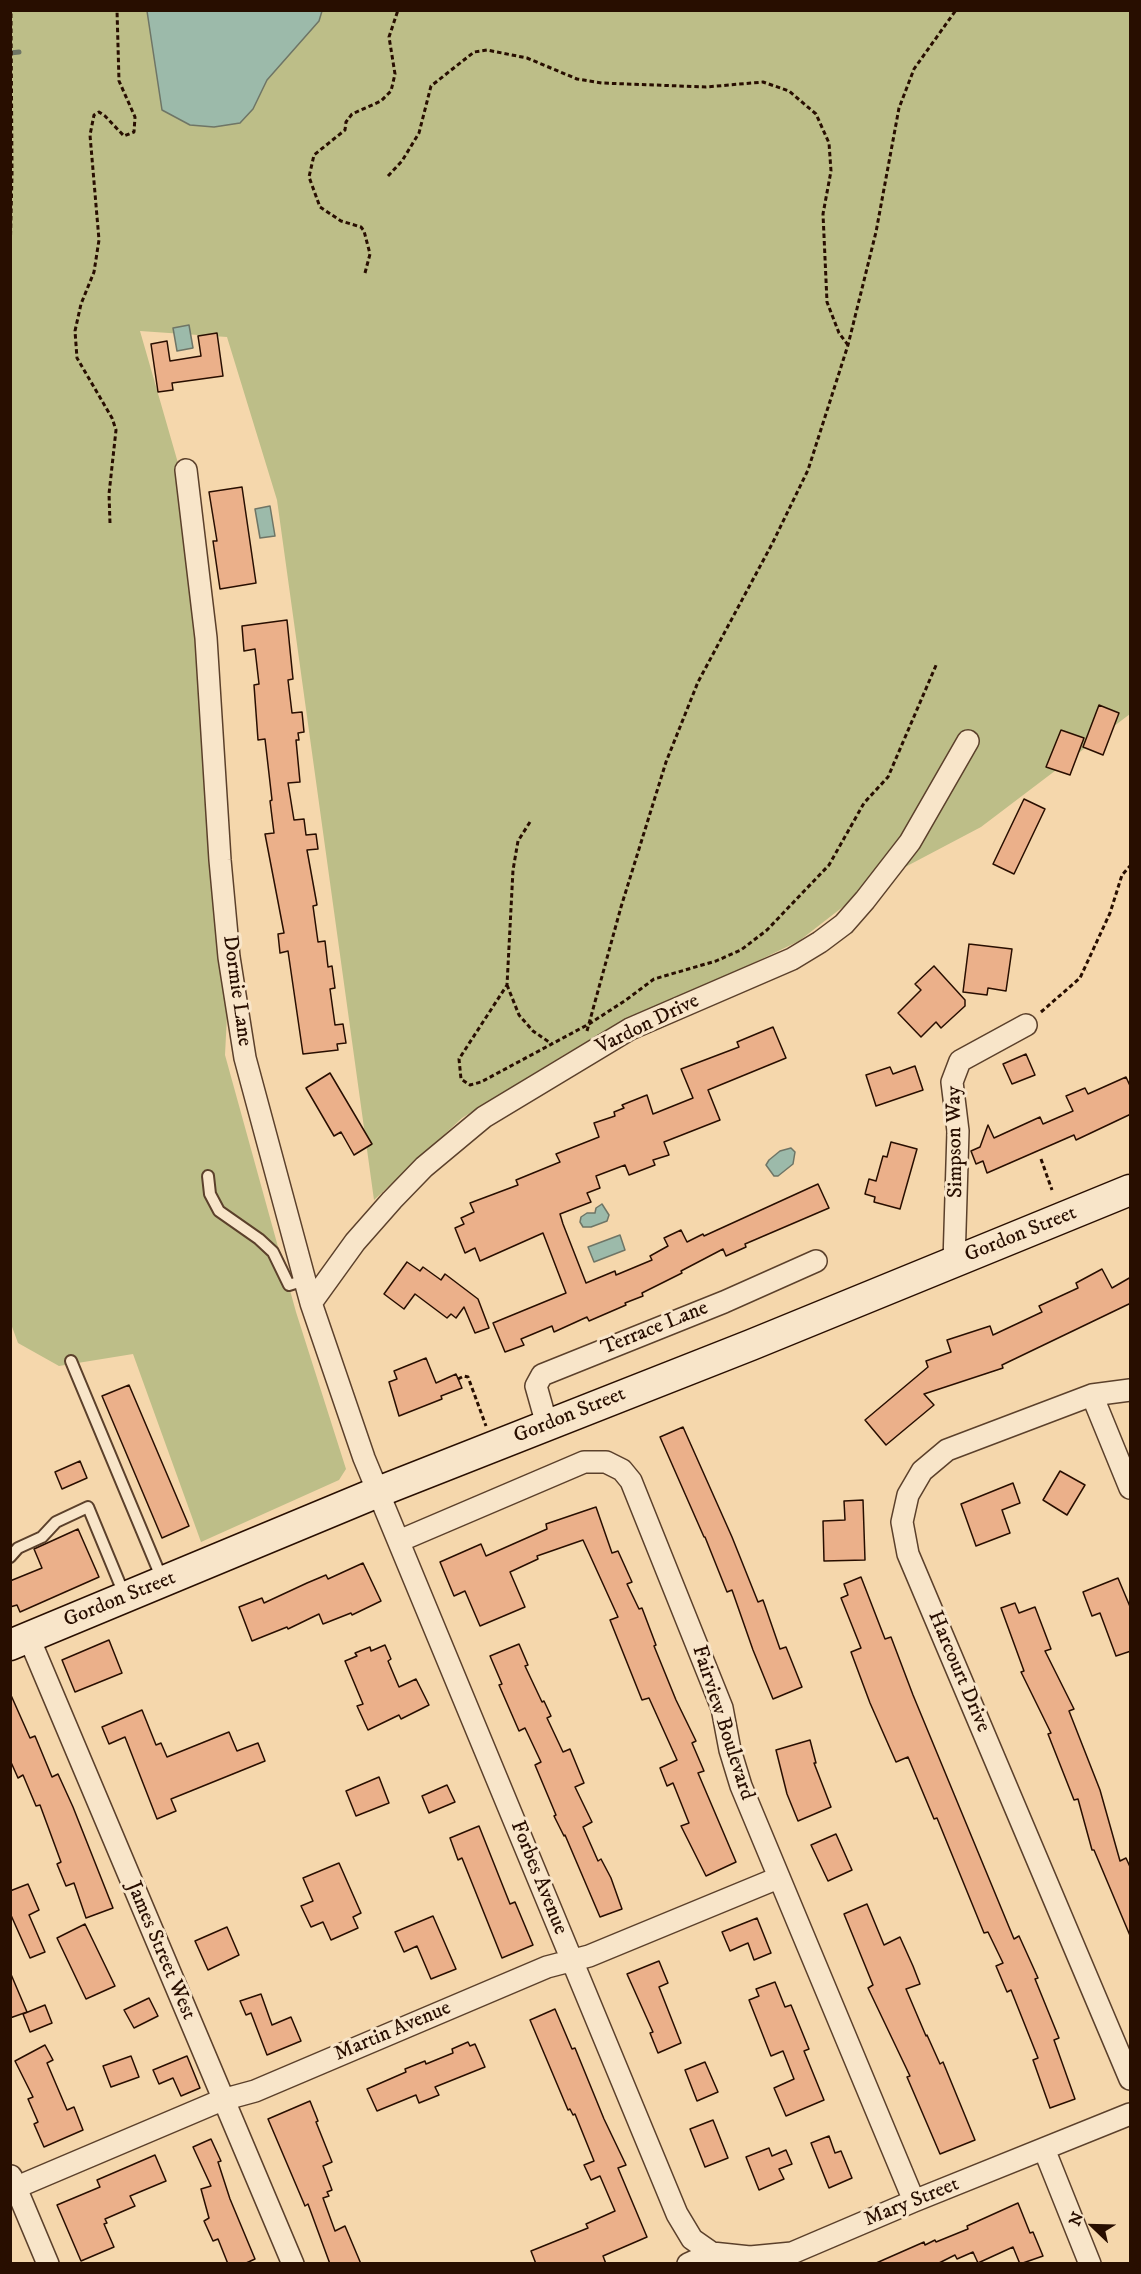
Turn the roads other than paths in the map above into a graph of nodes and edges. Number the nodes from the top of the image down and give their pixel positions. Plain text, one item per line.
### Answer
1 (186, 471) dead end
2 (968, 741) dead end
3 (1026, 1025) road end
4 (208, 1176) dead end
5 (1131, 1190) edge
6 (816, 1261) dead end
7 (954, 1262) junction
8 (305, 1280) junction
9 (311, 1303) junction
10 (71, 1360) dead end
11 (1131, 1390) edge
12 (1092, 1395) junction
13 (547, 1425) junction
14 (1131, 1488) edge
15 (378, 1492) junction
16 (399, 1541) junction
17 (14, 1545) edge
18 (10, 1557) edge
19 (163, 1582) junction
20 (125, 1597) junction
21 (20, 1641) edge
22 (777, 1878) junction
23 (572, 1961) junction
24 (1131, 2079) edge
25 (222, 2100) junction
26 (1131, 2114) edge
27 (1044, 2149) junction
28 (12, 2185) edge
29 (914, 2201) junction
30 (712, 2253) junction
31 (48, 2264) edge
32 (292, 2264) edge
33 (688, 2264) edge
34 (1090, 2264) edge

1 - 8 street, Dormie Lane
2 - 9 street, Vardon Drive
3 - 7 street, Simpson Way
4 - 8 lane
5 - 7 main road, Gordon Street
6 - 13 street, Terrace Lane
7 - 13 main road, Gordon Street
8 - 9 street, Dormie Lane
9 - 15 street, Dormie Lane
10 - 19 lane
11 - 12 street, Harcourt Drive
12 - 14 street
12 - 24 street, Harcourt Drive
13 - 15 main road, Gordon Street
15 - 16 street, Forbes Avenue
15 - 19 main road, Gordon Street
16 - 22 street, Fairview Boulevard
16 - 23 street, Forbes Avenue
17 - 18 lane
17 - 20 lane
19 - 20 main road, Gordon Street
20 - 21 main road, Gordon Street
21 - 25 street, James Street West
22 - 23 street, Martin Avenue
22 - 29 street, Fairview Boulevard
23 - 25 street, Martin Avenue
23 - 30 street, Forbes Avenue
25 - 28 street, Martin Avenue
25 - 32 street, James Street West
26 - 27 street, Mary Street
27 - 29 street, Mary Street
27 - 34 street
28 - 31 street
29 - 30 street, Mary Street
30 - 33 street

